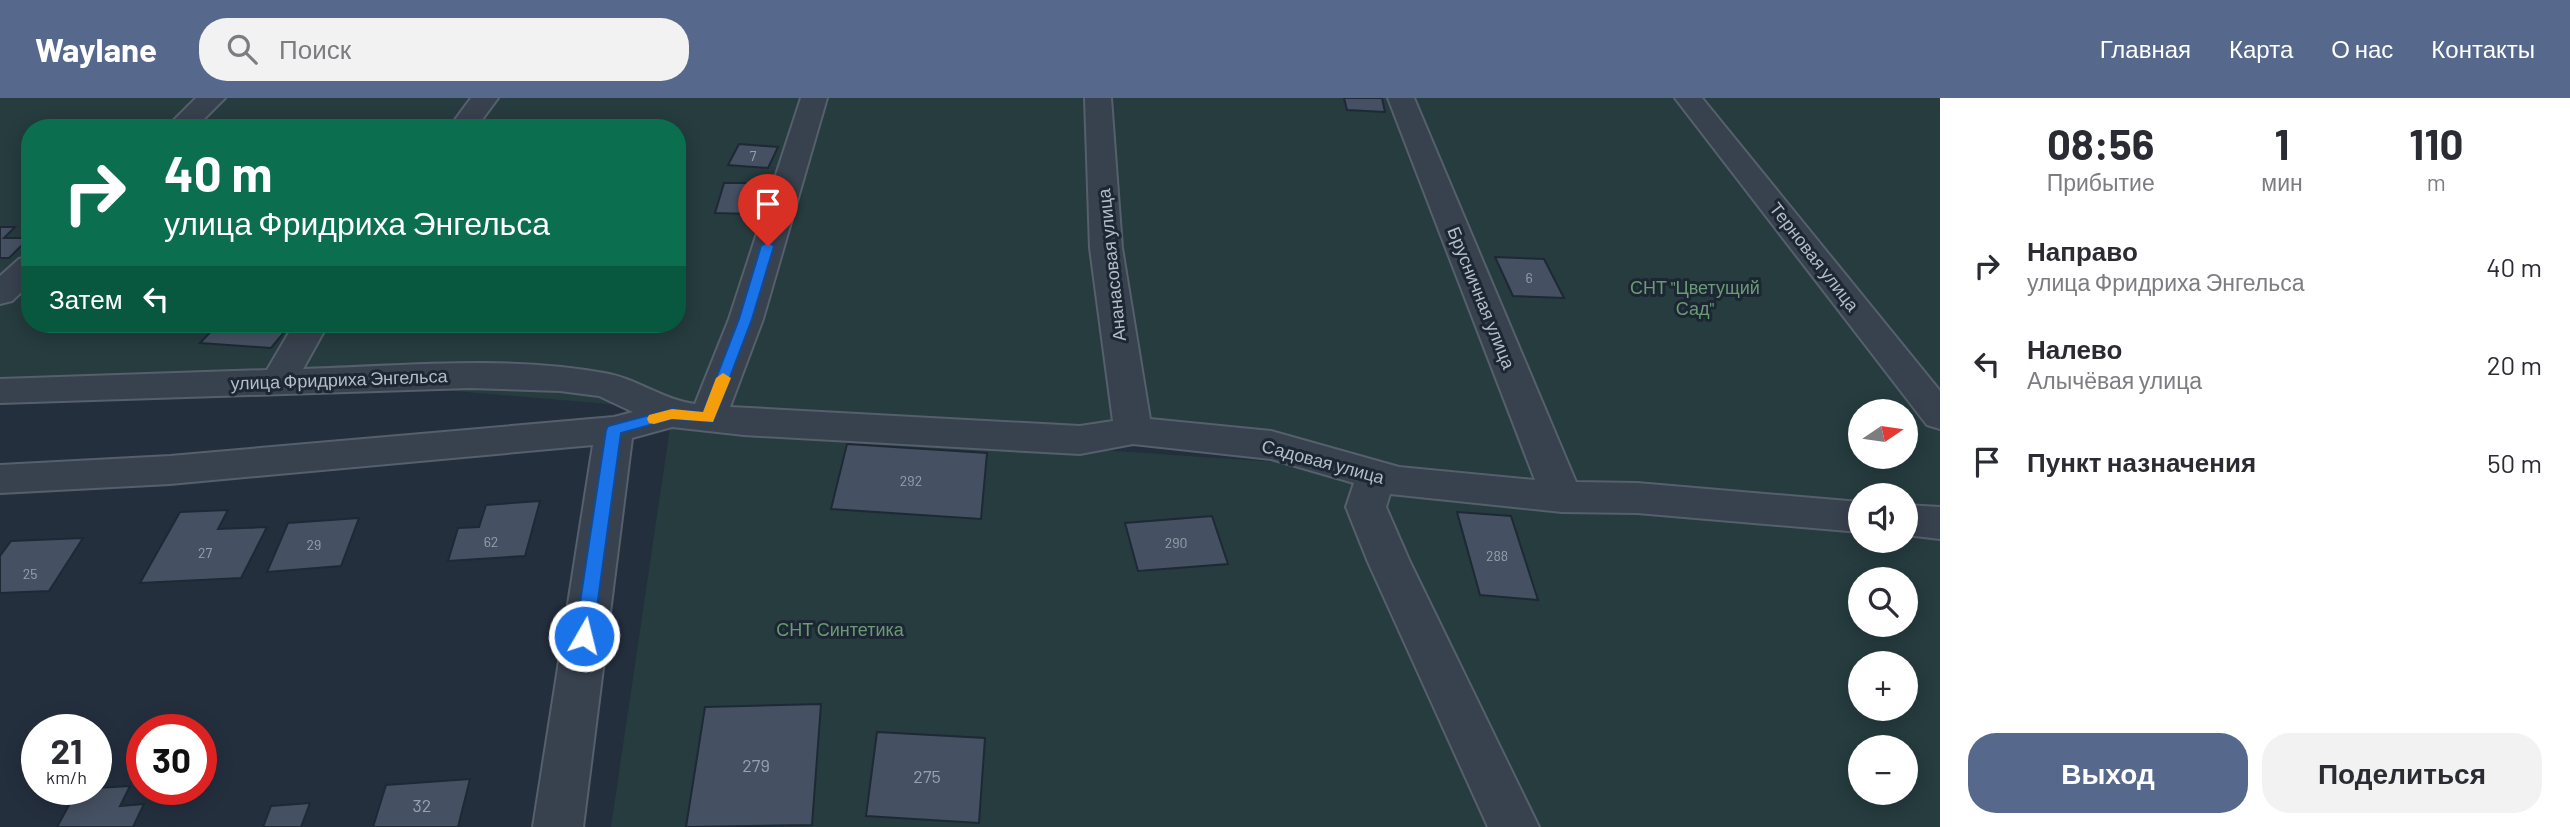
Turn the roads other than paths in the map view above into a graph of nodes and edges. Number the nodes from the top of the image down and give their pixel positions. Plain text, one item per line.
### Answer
1 (212, 98) edge
2 (485, 98) edge
3 (814, 98) edge
4 (1098, 98) edge
5 (1401, 98) edge
6 (1688, 98) edge
7 (189, 119) edge
8 (469, 119) edge
9 (21, 274) edge
10 (0, 294) edge
11 (306, 333) edge
12 (279, 381) junction
13 (0, 391) edge
14 (672, 414) junction
15 (1940, 416) edge
16 (726, 420) junction
17 (614, 430) junction
18 (1133, 431) junction
19 (1376, 475) junction
20 (0, 479) edge
21 (1562, 498) junction
22 (1848, 516) edge
23 (1918, 521) edge
24 (1940, 523) edge
25 (558, 827) edge
26 (1514, 827) edge

1 - 7 street
2 - 8 street
3 - 16 street
4 - 18 street, Ананасовая улица
5 - 21 street, Брусничная улица
6 - 15 street, Терновая улица
9 - 10 street
11 - 12 street
12 - 13 street, улица Фридриха Энгельса
12 - 14 street, улица Фридриха Энгельса
14 - 16 street, улица Фридриха Энгельса
14 - 17 street, улица Фридриха Энгельса
16 - 18 street, Садовая улица
17 - 20 street, улица Фридриха Энгельса
17 - 25 street
18 - 19 street, Садовая улица
19 - 21 street, Садовая улица
19 - 26 street
21 - 22 street, Садовая улица
23 - 24 street

